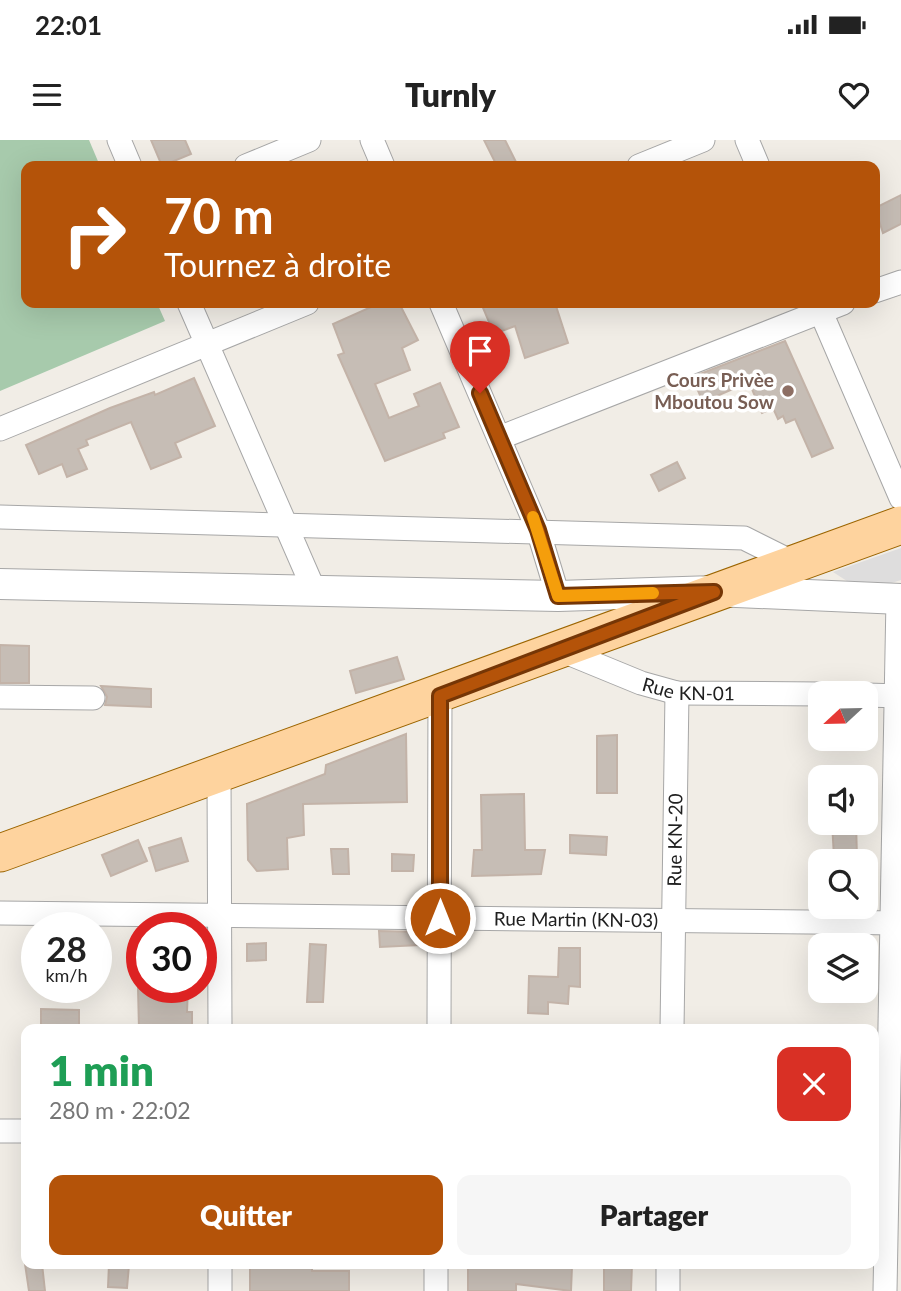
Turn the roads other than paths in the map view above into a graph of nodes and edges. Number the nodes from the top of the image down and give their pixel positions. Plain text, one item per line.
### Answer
1 (119, 140) edge
2 (309, 140) edge
3 (372, 140) edge
4 (703, 140) edge
5 (747, 140) edge
6 (128, 161) edge
7 (258, 161) edge
8 (381, 161) edge
9 (651, 161) edge
10 (756, 161) edge
11 (901, 282) edge
12 (880, 289) edge
13 (191, 308) edge
14 (295, 308) edge
15 (443, 308) edge
16 (817, 308) edge
17 (819, 308) edge
18 (206, 344) junction
19 (0, 429) edge
20 (499, 438) junction
21 (901, 498) edge
22 (0, 517) edge
23 (284, 524) junction
24 (901, 525) edge
25 (538, 530) junction
26 (796, 564) junction
27 (0, 584) edge
28 (314, 590) junction
29 (714, 592) junction
30 (558, 596) junction
31 (899, 599) edge
32 (563, 651) junction
33 (677, 693) junction
34 (808, 695) edge
35 (878, 695) edge
36 (440, 696) junction
37 (899, 696) edge
38 (0, 697) edge
39 (93, 698) dead end
40 (219, 773) junction
41 (0, 853) edge
42 (0, 913) edge
43 (222, 915) junction
44 (440, 918) junction
45 (673, 920) junction
46 (897, 923) edge
47 (220, 1024) edge
48 (439, 1024) edge
49 (672, 1024) edge
50 (0, 1131) edge
51 (21, 1131) edge
52 (888, 1140) edge
53 (220, 1269) edge
54 (436, 1269) edge
55 (668, 1269) edge
56 (220, 1291) edge
57 (436, 1291) edge
58 (668, 1291) edge
59 (886, 1291) edge

1 - 6 street
2 - 7 street
3 - 8 street
4 - 9 street
5 - 10 street
11 - 12 street
13 - 18 street
14 - 18 street
15 - 20 street
16 - 20 street
17 - 21 street
18 - 19 street
18 - 23 street
20 - 25 street
22 - 23 street
23 - 25 street
23 - 28 street
24 - 26 main road
25 - 26 street
25 - 30 street
26 - 29 main road
27 - 28 street
28 - 30 street
29 - 30 street
29 - 31 street
29 - 32 main road
31 - 37 street
32 - 33 street, Rue KN-01
32 - 36 main road
33 - 34 street, Rue KN-01
33 - 45 street, Rue KN-20
35 - 37 street
36 - 40 main road
36 - 44 street
37 - 46 street
38 - 39 street
40 - 41 main road
40 - 43 street
42 - 43 street, Rue Martin (KN-03)
43 - 44 street, Rue Martin (KN-03)
43 - 47 street
44 - 45 street, Rue Martin (KN-03)
44 - 48 street
45 - 46 street, Rue Martin (KN-03)
45 - 49 street, Rue KN-20
46 - 52 street
50 - 51 street
52 - 59 street
53 - 56 street
54 - 57 street
55 - 58 street

